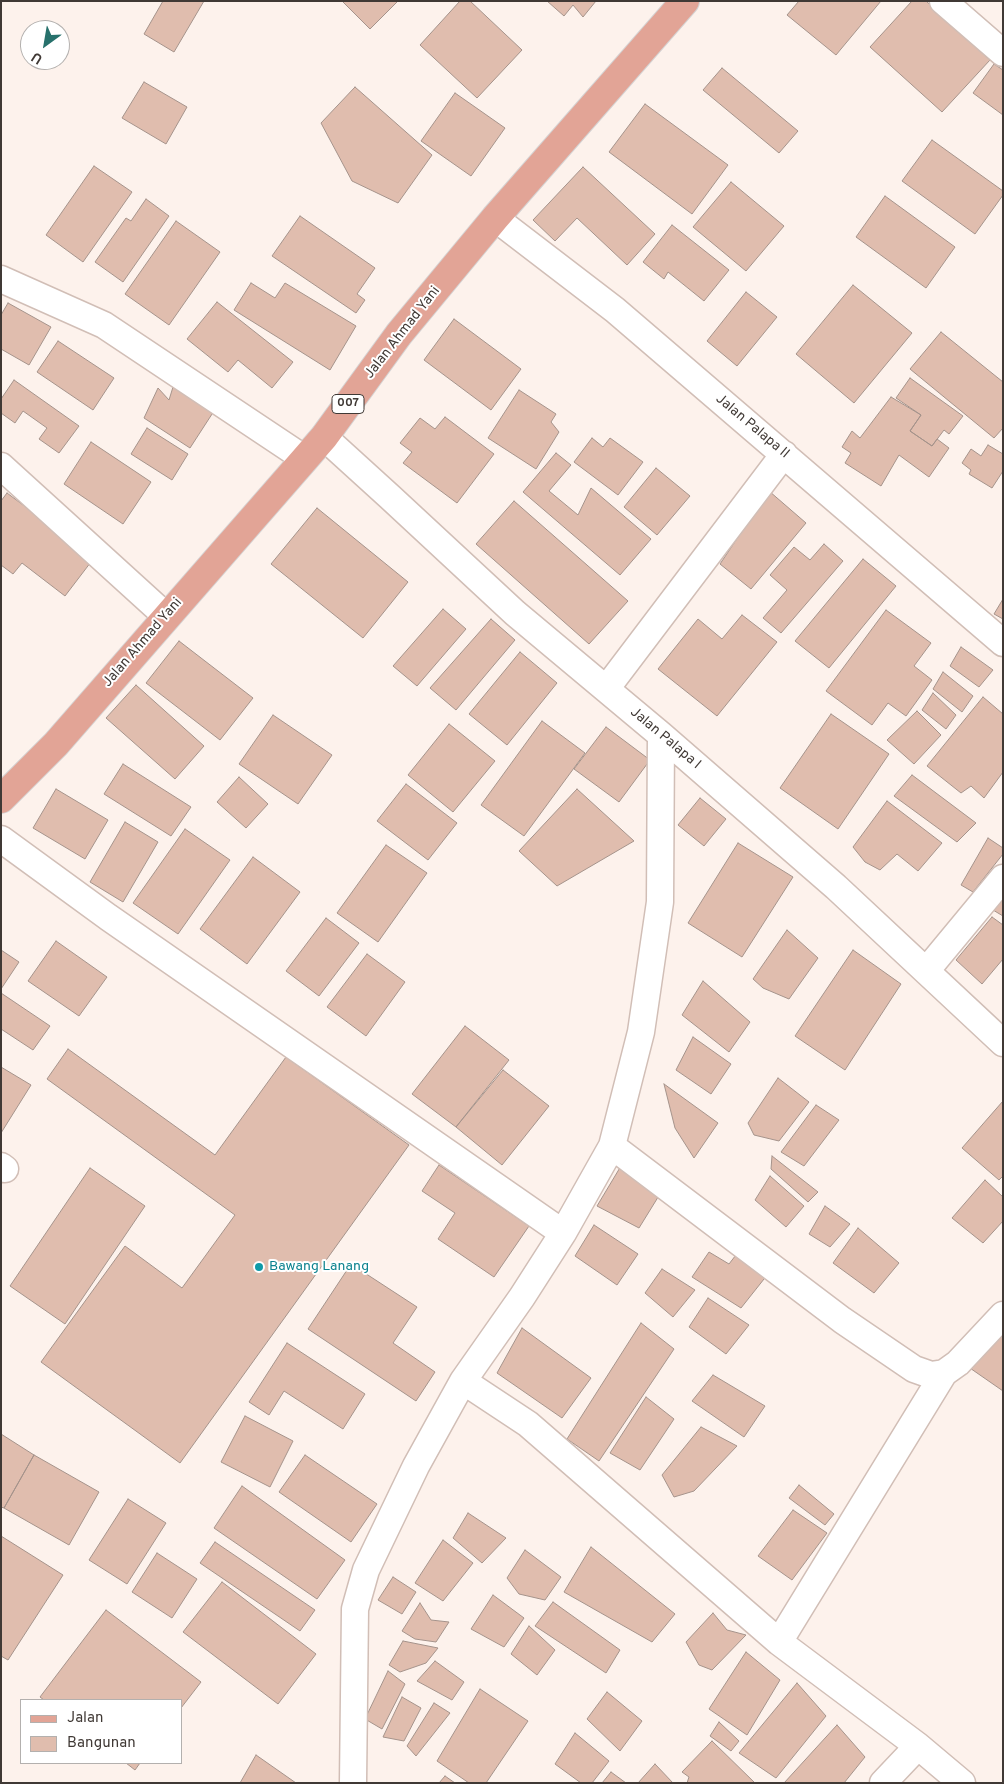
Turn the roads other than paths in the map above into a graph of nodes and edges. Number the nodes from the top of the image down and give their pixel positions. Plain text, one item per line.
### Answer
1 (685, 1) edge
2 (943, 1) edge
3 (1003, 53) edge
4 (495, 218) junction
5 (1, 279) edge
6 (324, 437) junction
7 (784, 454) junction
8 (305, 459) junction
9 (1, 466) edge
10 (166, 616) junction
11 (1003, 643) edge
12 (606, 689) junction
13 (660, 735) junction
14 (1, 800) edge
15 (1, 839) edge
16 (1003, 878) edge
17 (926, 970) junction
18 (1003, 1043) edge
19 (612, 1146) junction
20 (564, 1233) junction
21 (1003, 1315) edge
22 (944, 1373) junction
23 (463, 1381) junction
24 (779, 1642) junction
25 (918, 1746) junction
26 (353, 1783) edge
27 (883, 1783) edge
28 (962, 1783) edge

1 - 4 main road, Jalan Ahmad Yani / 007
2 - 3 street
4 - 6 main road, Jalan Ahmad Yani / 007
4 - 7 street, Jalan Palapa II
5 - 8 street
6 - 8 main road, Jalan Ahmad Yani / 007
6 - 12 street, Jalan Palapa I
7 - 11 street, Jalan Palapa II
7 - 12 street
8 - 10 main road, Jalan Ahmad Yani / 007
9 - 10 street
10 - 14 main road, Jalan Ahmad Yani / 007
12 - 13 street, Jalan Palapa I
13 - 17 street, Jalan Palapa I
13 - 19 street
15 - 20 street
16 - 17 street
17 - 18 street, Jalan Palapa I
19 - 20 street
19 - 22 street
20 - 23 street
21 - 22 street
22 - 24 street
23 - 24 street
23 - 26 street
24 - 25 street
25 - 27 street
25 - 28 street

